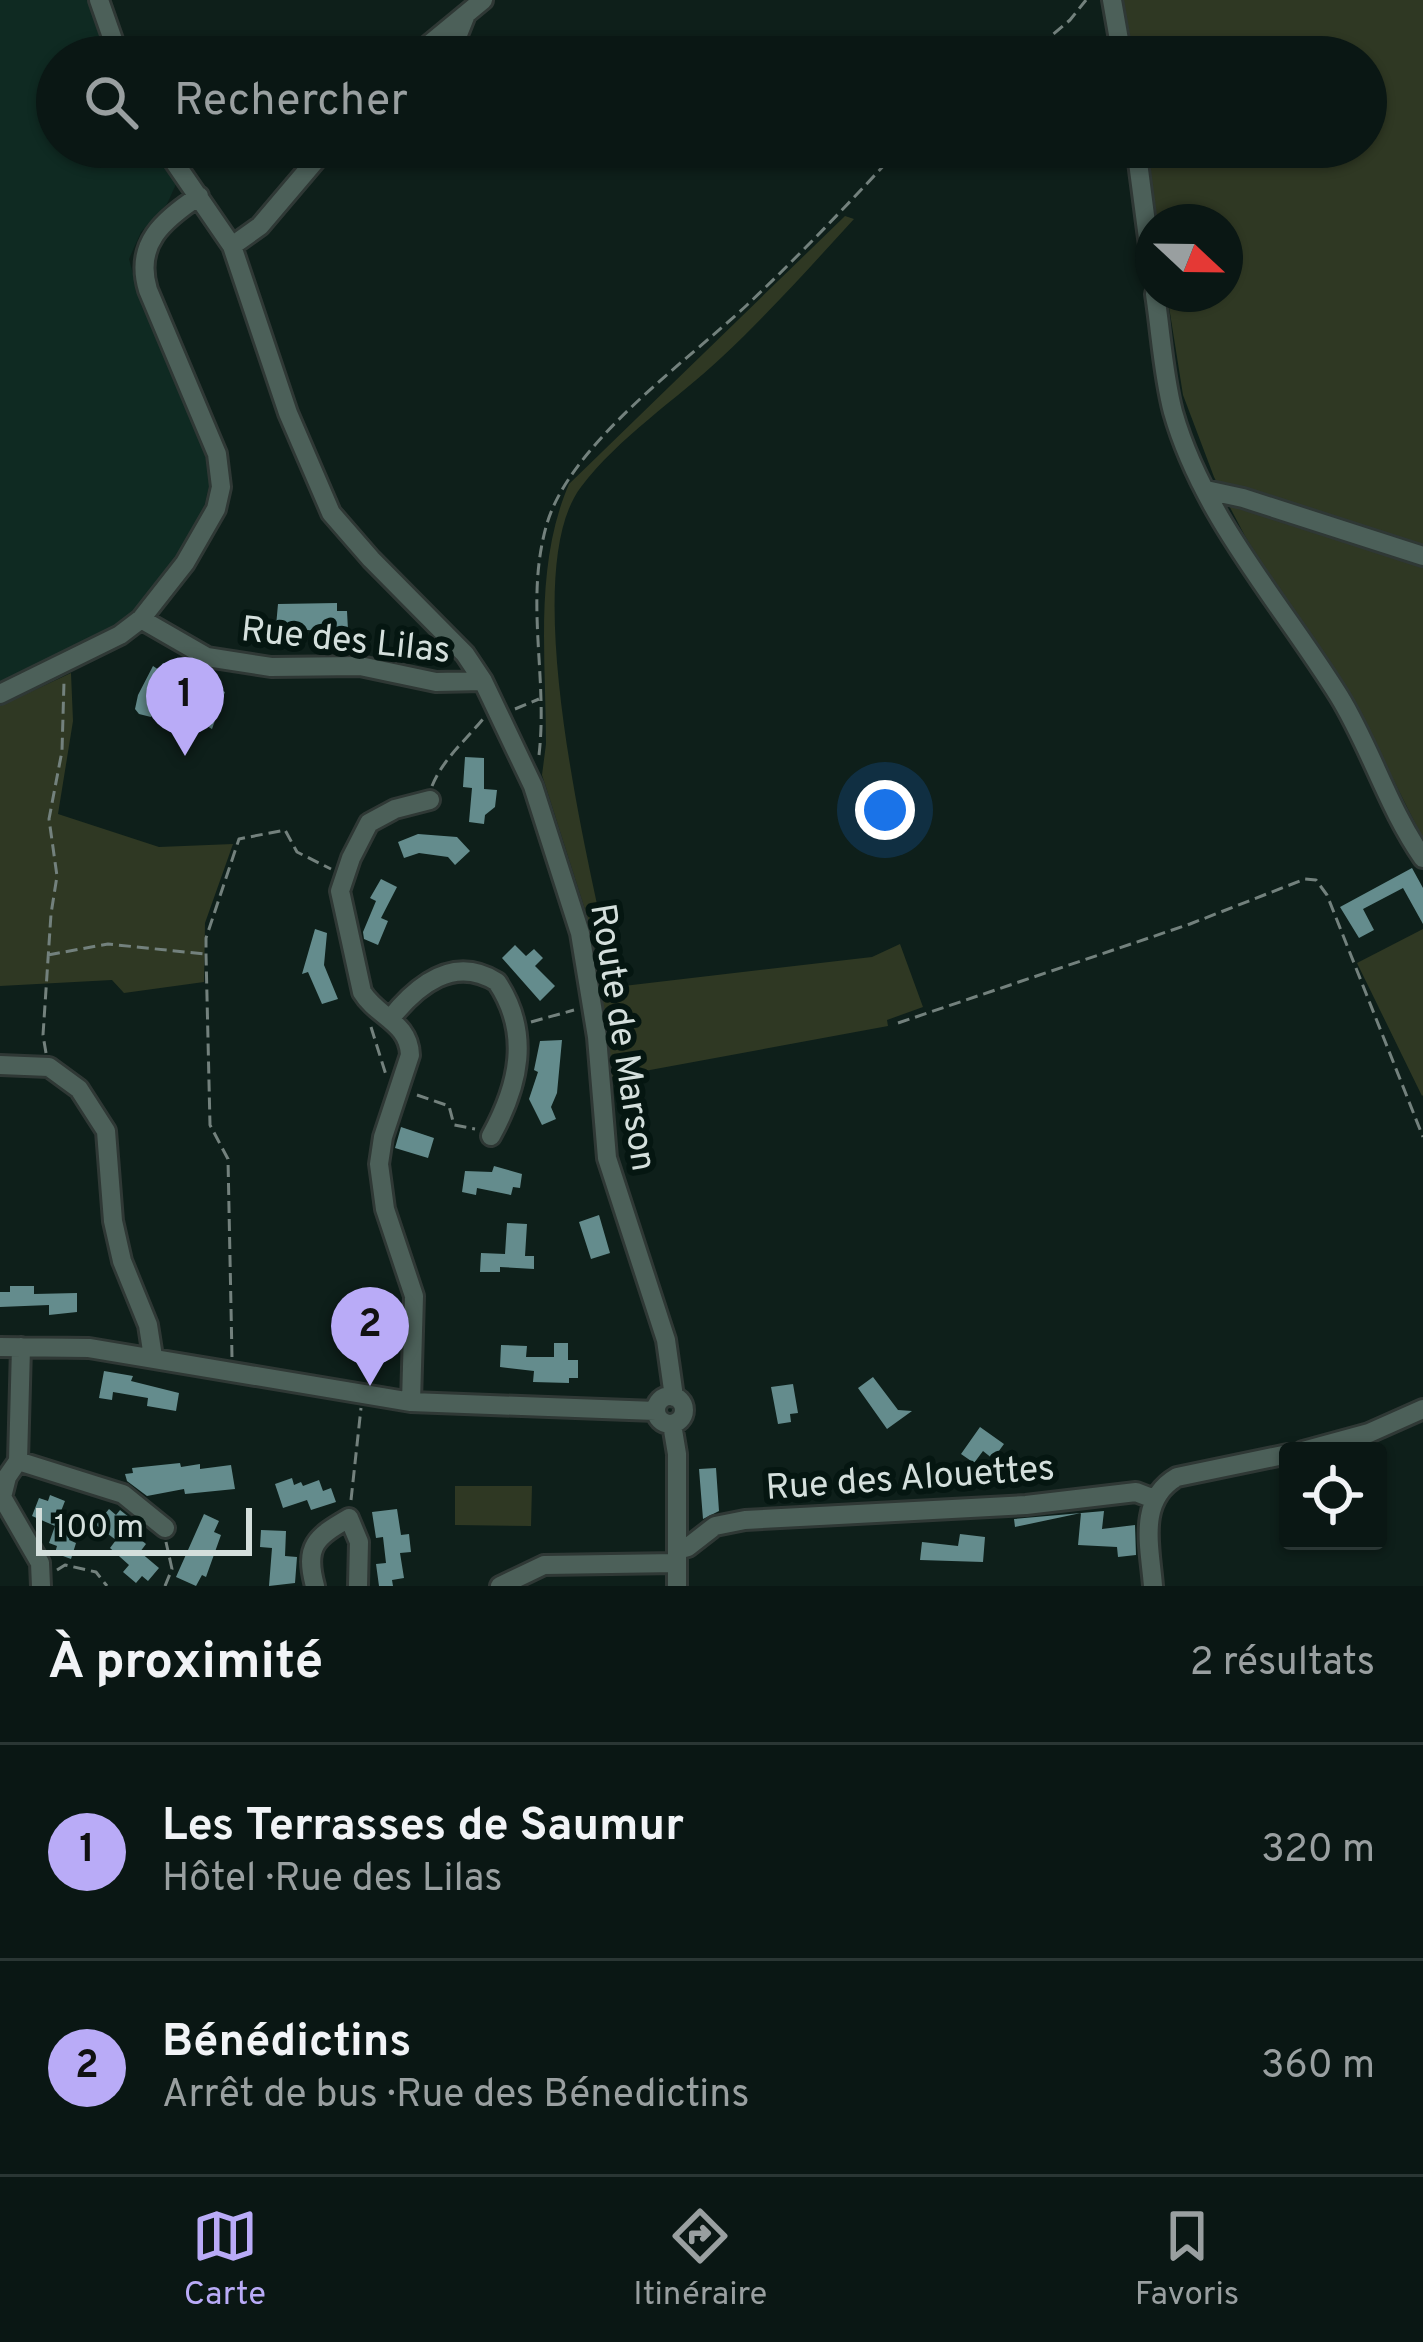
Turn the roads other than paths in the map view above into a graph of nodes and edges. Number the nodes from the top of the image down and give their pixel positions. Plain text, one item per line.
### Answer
1 (99, 0) edge
2 (1112, 0) edge
3 (475, 6) edge
4 (112, 36) edge
5 (439, 36) edge
6 (460, 36) edge
7 (1118, 36) edge
8 (179, 168) edge
9 (309, 168) edge
10 (1139, 168) edge
11 (199, 196) junction
12 (1144, 204) edge
13 (232, 246) junction
14 (1158, 312) edge
15 (1207, 490) junction
16 (1423, 556) edge
17 (141, 619) junction
18 (482, 681) junction
19 (0, 694) edge
20 (430, 800) road end
21 (1423, 858) edge
22 (381, 1022) junction
23 (0, 1065) edge
24 (490, 1136) road end
25 (0, 1347) edge
26 (21, 1347) junction
27 (153, 1357) junction
28 (411, 1402) junction
29 (1423, 1409) edge
30 (664, 1417) junction
31 (1334, 1442) edge
32 (1279, 1456) edge
33 (18, 1461) junction
34 (1154, 1499) junction
35 (165, 1528) road end
36 (677, 1556) junction
37 (41, 1584) edge
38 (315, 1586) edge
39 (358, 1586) edge
40 (500, 1586) edge
41 (677, 1586) edge
42 (1153, 1586) edge

1 - 4 street
2 - 7 street
3 - 5 street
3 - 6 street
8 - 11 street, Route de Marson
9 - 13 street
10 - 12 street
11 - 13 street, Route de Marson
11 - 17 street
13 - 18 street, Route de Marson
14 - 15 street
15 - 16 street
15 - 21 street
17 - 18 street, Rue des Lilas
17 - 19 street
18 - 30 street, Route de Marson
20 - 22 street
22 - 24 street
22 - 28 street
23 - 27 street
25 - 26 street
26 - 27 street
26 - 33 street
27 - 28 street
28 - 30 street
29 - 31 street
30 - 36 street
32 - 34 street
33 - 35 street
33 - 37 street
34 - 36 street, Rue des Alouettes
34 - 42 street
36 - 40 street
36 - 41 street
38 - 39 street

